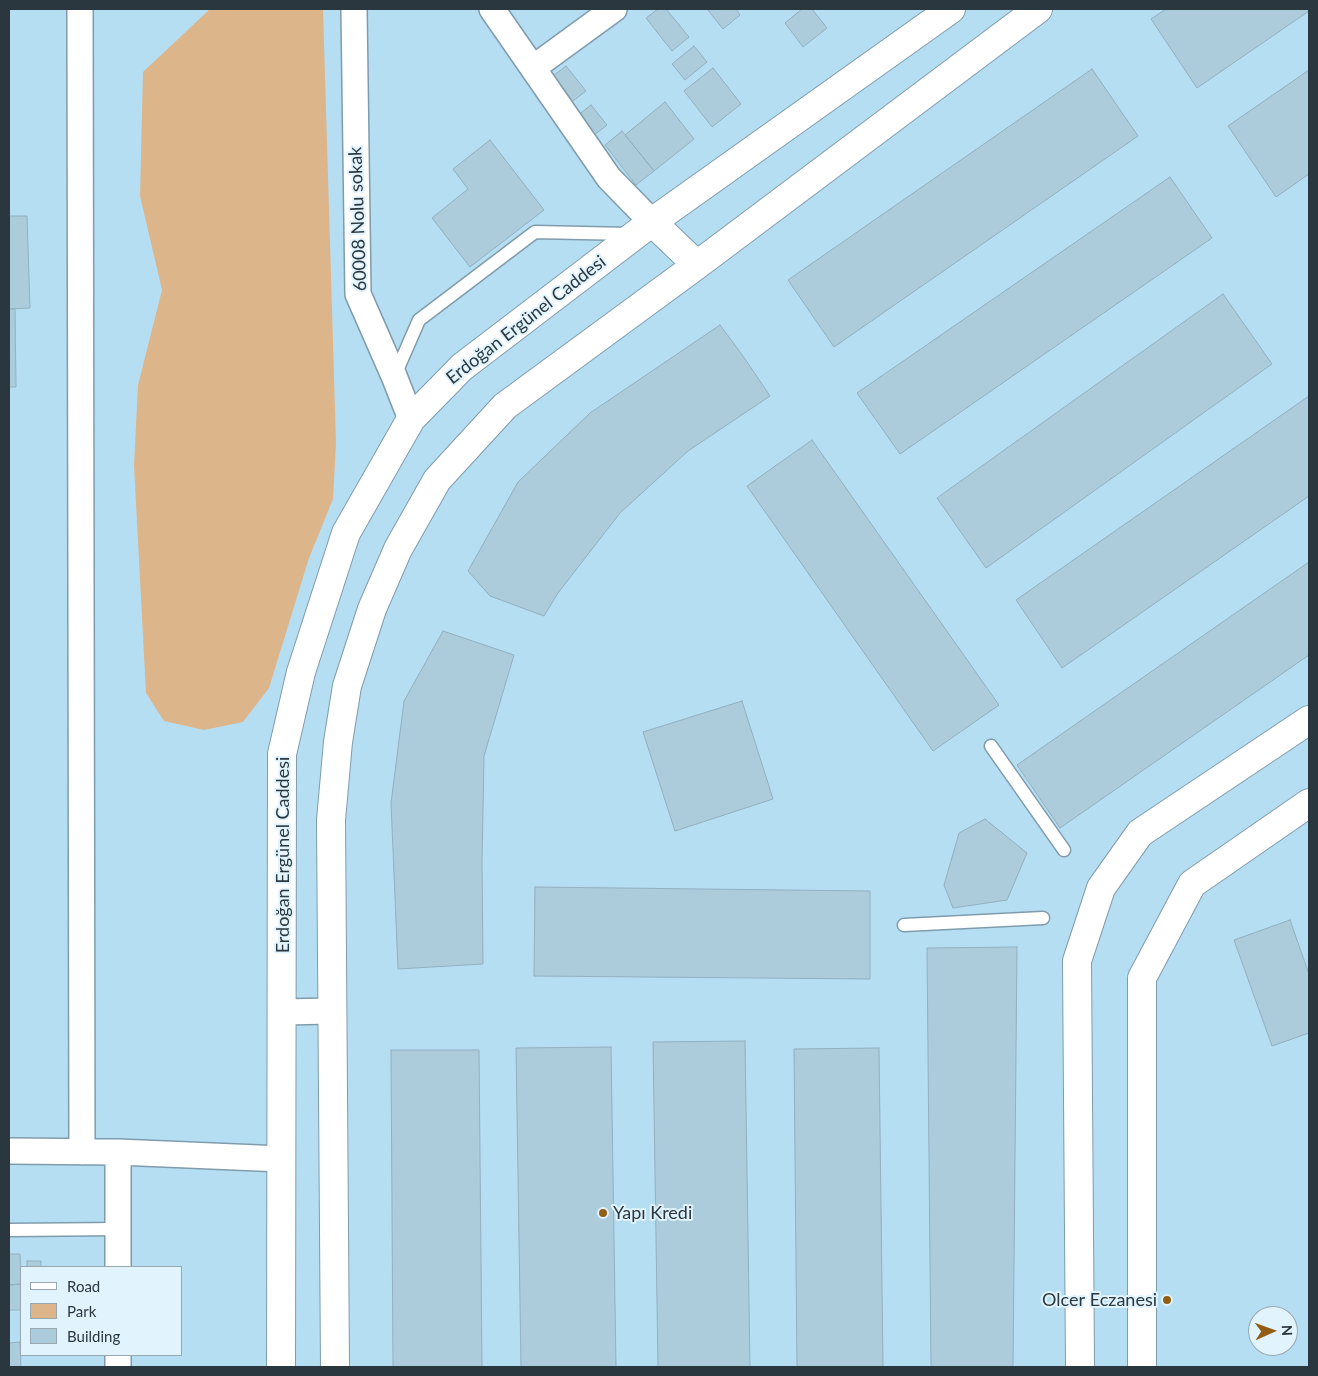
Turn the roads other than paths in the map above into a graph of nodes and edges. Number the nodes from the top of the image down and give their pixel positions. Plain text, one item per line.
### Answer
1 (80, 9) edge
2 (354, 9) edge
3 (492, 9) edge
4 (614, 9) edge
5 (951, 9) edge
6 (1038, 9) edge
7 (533, 68) junction
8 (644, 228) junction
9 (697, 265) junction
10 (394, 376) junction
11 (411, 419) junction
12 (1309, 720) edge
13 (990, 746) dead end
14 (1309, 803) edge
15 (1064, 850) dead end
16 (1043, 918) dead end
17 (904, 924) dead end
18 (332, 1011) junction
19 (282, 1012) junction
20 (9, 1151) edge
21 (82, 1152) junction
22 (118, 1152) junction
23 (282, 1158) junction
24 (118, 1229) junction
25 (9, 1230) edge
26 (118, 1266) edge
27 (281, 1367) edge
28 (335, 1367) edge
29 (1080, 1367) edge
30 (1142, 1367) edge

1 - 21 street
2 - 10 street, 60008 Nolu sokak
3 - 7 street
4 - 7 street
5 - 8 main road, Erdoğan Ergünel Caddesi
6 - 9 main road
7 - 8 street
8 - 9 main road
8 - 10 lane
8 - 11 main road, Erdoğan Ergünel Caddesi
9 - 18 main road
10 - 11 street, 60008 Nolu sokak
11 - 19 main road, Erdoğan Ergünel Caddesi
12 - 29 main road
13 - 15 lane
14 - 30 main road
16 - 17 lane
18 - 19 street
18 - 28 main road
19 - 23 main road, Erdoğan Ergünel Caddesi
20 - 21 street
21 - 22 street
22 - 23 street
22 - 24 street
23 - 27 main road, Erdoğan Ergünel Caddesi
24 - 25 lane
24 - 26 street

